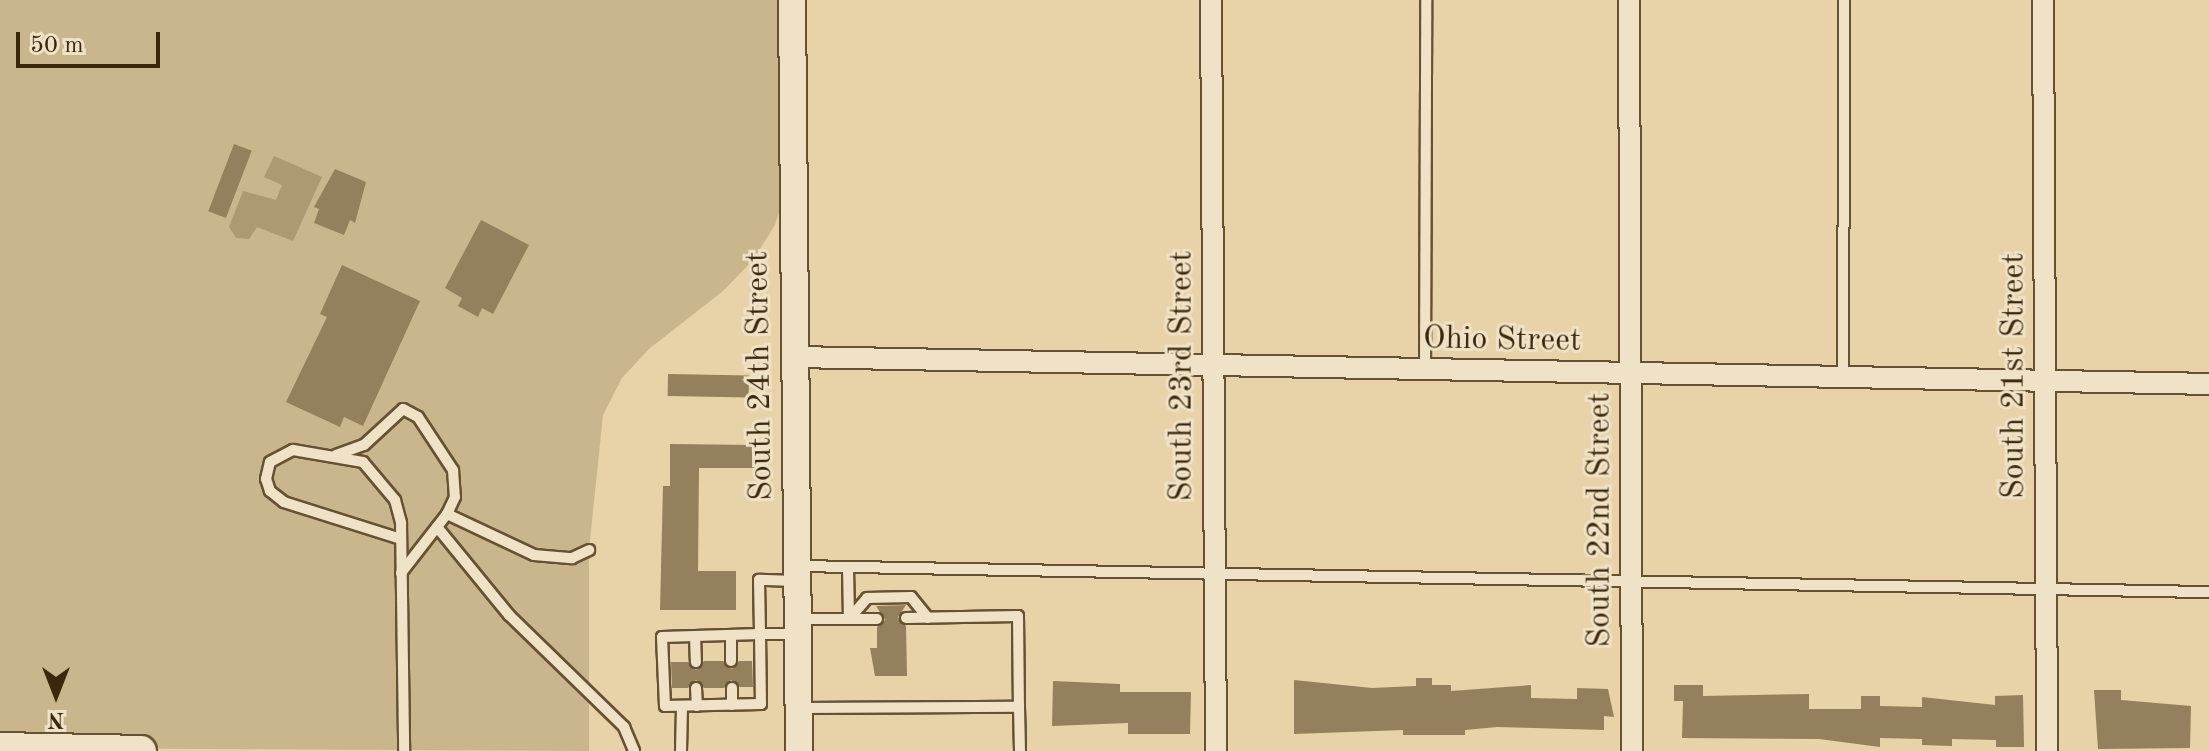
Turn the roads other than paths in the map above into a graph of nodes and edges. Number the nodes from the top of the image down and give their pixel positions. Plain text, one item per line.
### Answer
1 (792, 0) edge
2 (1211, 0) edge
3 (1426, 0) edge
4 (1629, 0) edge
5 (1844, 0) edge
6 (2043, 0) edge
7 (794, 357) junction
8 (1212, 365) junction
9 (1425, 369) junction
10 (1631, 373) junction
11 (1843, 377) junction
12 (2045, 381) junction
13 (2209, 384) edge
14 (332, 456) junction
15 (447, 514) junction
16 (437, 527) junction
17 (401, 539) junction
18 (589, 550) dead end
19 (848, 567) junction
20 (401, 573) junction
21 (797, 573) junction
22 (1215, 575) junction
23 (1631, 583) junction
24 (2047, 589) junction
25 (2209, 592) edge
26 (906, 618) dead end
27 (928, 618) junction
28 (849, 619) junction
29 (877, 619) dead end
30 (798, 626) junction
31 (760, 634) junction
32 (731, 635) junction
33 (695, 636) junction
34 (731, 661) dead end
35 (696, 662) dead end
36 (696, 688) dead end
37 (732, 688) dead end
38 (732, 705) junction
39 (682, 706) junction
40 (697, 706) junction
41 (1019, 707) junction
42 (799, 708) junction
43 (0, 748) edge
44 (141, 751) edge
45 (404, 751) edge
46 (634, 751) edge
47 (681, 751) edge
48 (799, 751) edge
49 (1020, 751) edge
50 (1216, 751) edge
51 (1632, 751) edge
52 (2047, 751) edge

1 - 7 street, South 24th Street
2 - 8 street, South 23rd Street
3 - 9 lane
4 - 10 street, South 22nd Street
5 - 11 lane
6 - 12 street, South 21st Street
7 - 8 street, Ohio Street
7 - 21 street, South 24th Street
8 - 9 street, Ohio Street
8 - 22 street, South 23rd Street
9 - 10 street, Ohio Street
10 - 11 street, Ohio Street
10 - 23 street, South 22nd Street
11 - 12 street, Ohio Street
12 - 13 street, Ohio Street
12 - 24 street, South 21st Street
14 - 15 lane
14 - 17 lane
14 - 17 lane
15 - 16 lane
15 - 18 lane
16 - 20 lane
16 - 46 lane
17 - 20 lane
19 - 21 lane
19 - 22 lane
19 - 28 lane
20 - 45 lane
21 - 30 street, South 24th Street
21 - 31 lane
22 - 23 lane
22 - 50 street, South 23rd Street
23 - 24 lane
23 - 51 street, South 22nd Street
24 - 25 lane
24 - 52 street, South 21st Street
26 - 27 lane
27 - 28 lane
27 - 41 lane
28 - 29 lane
28 - 30 lane
30 - 31 lane
30 - 42 street, South 24th Street
31 - 32 lane
31 - 38 lane
32 - 33 lane
32 - 34 lane
33 - 35 lane
33 - 39 lane
36 - 40 lane
37 - 38 lane
38 - 40 lane
39 - 40 lane
39 - 47 lane
41 - 42 lane
41 - 49 lane
42 - 48 street, South 24th Street
43 - 44 main road

